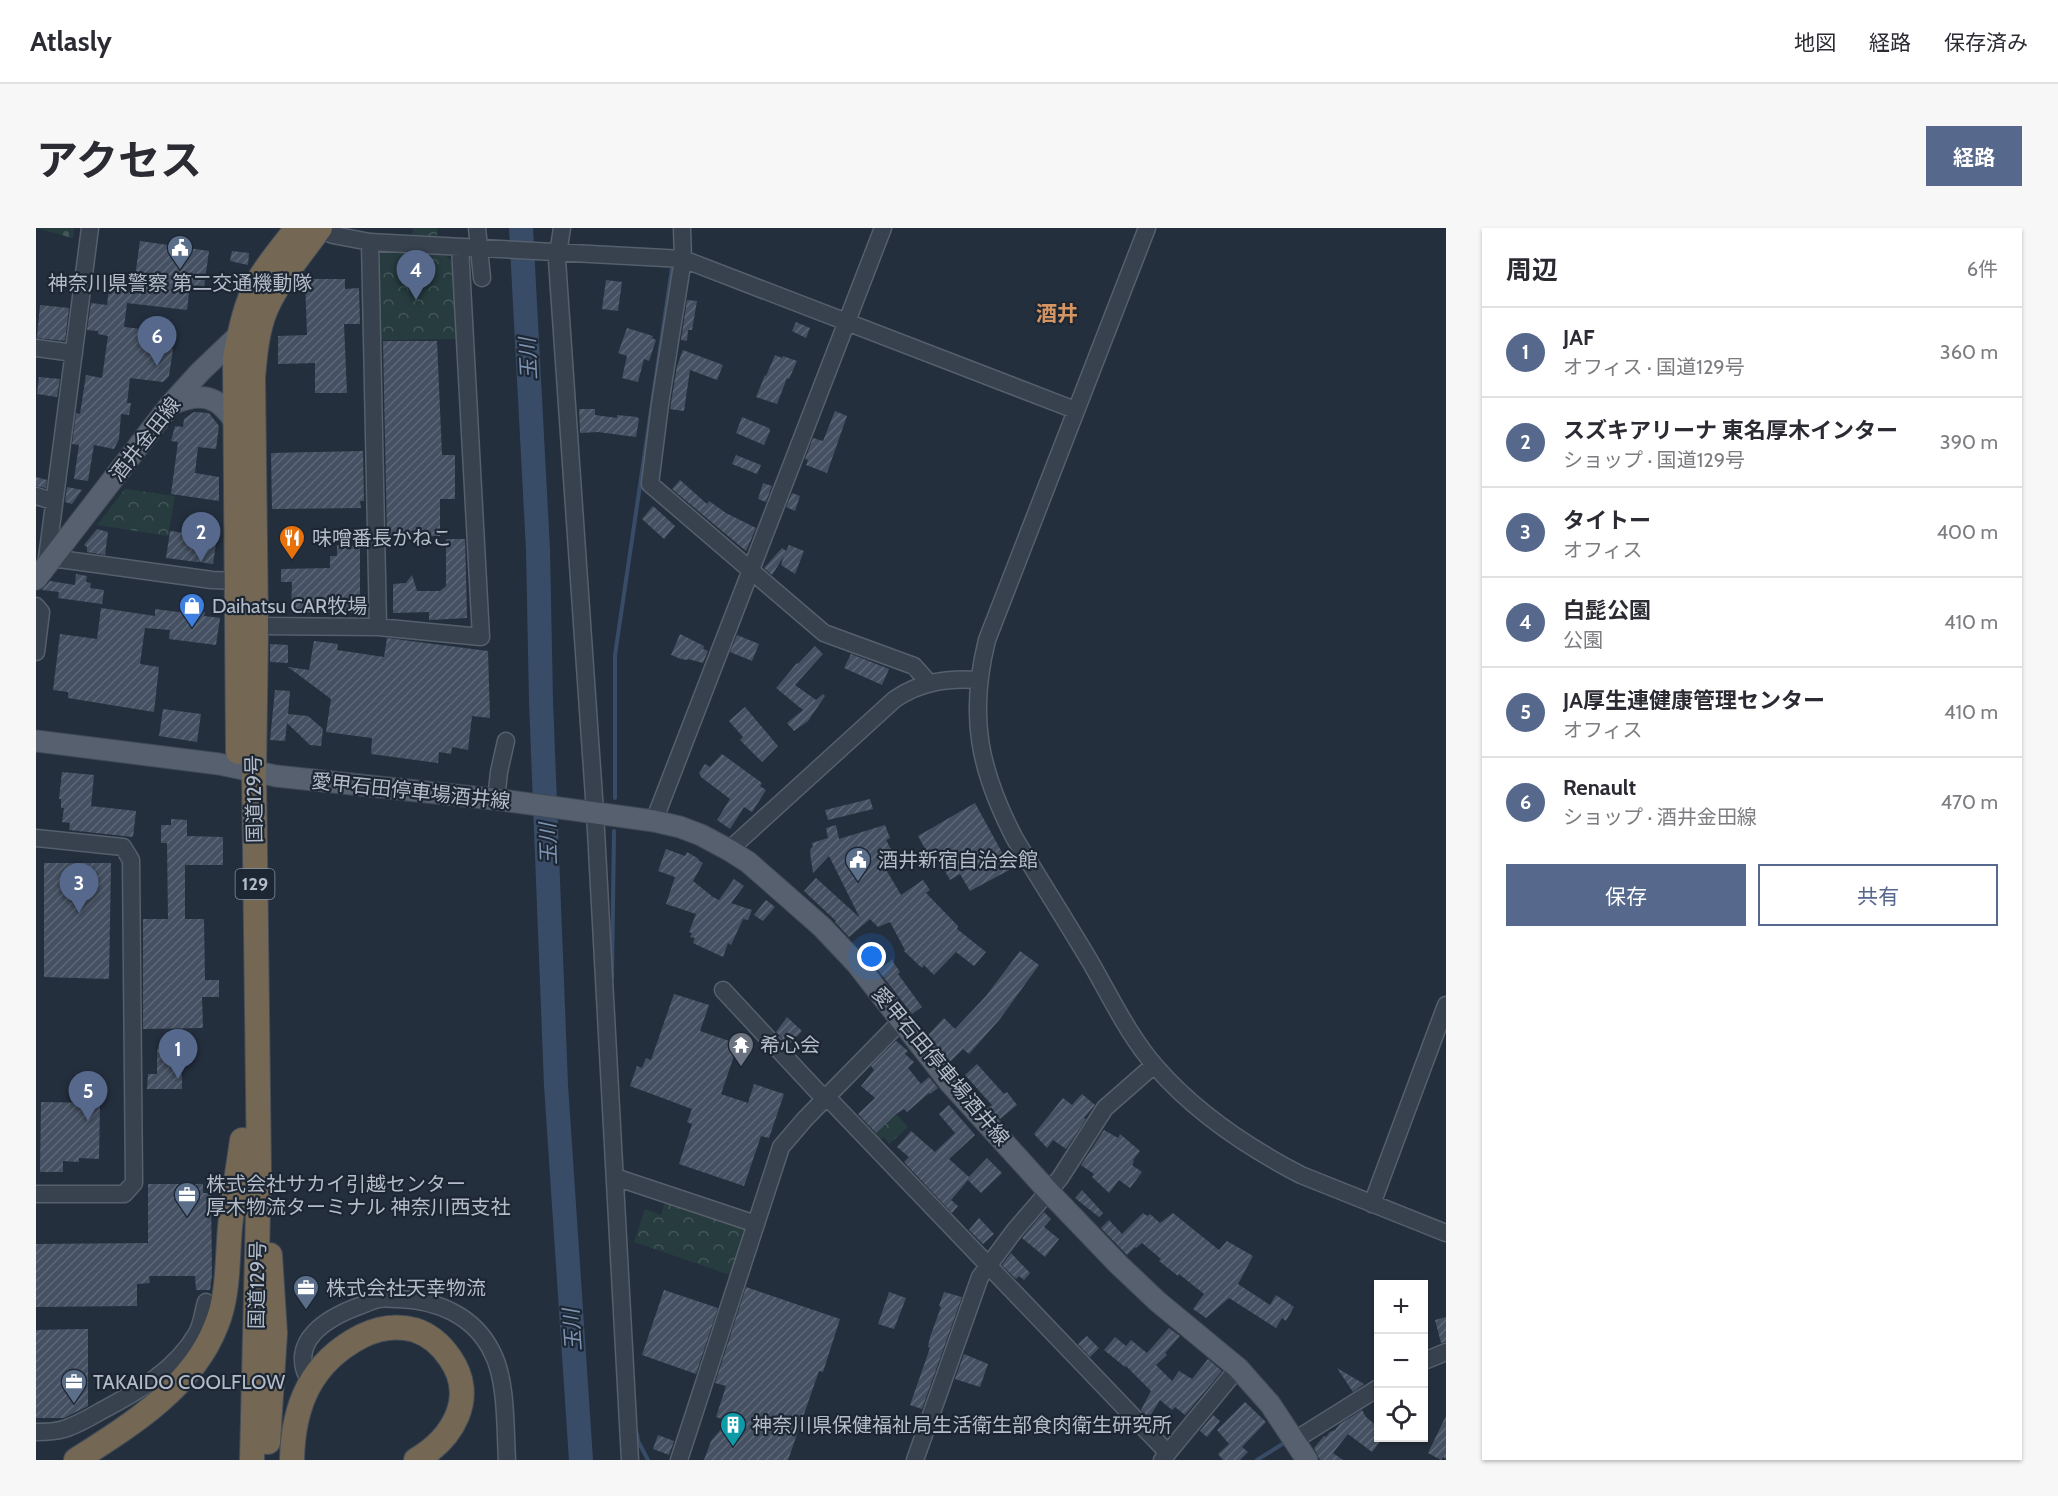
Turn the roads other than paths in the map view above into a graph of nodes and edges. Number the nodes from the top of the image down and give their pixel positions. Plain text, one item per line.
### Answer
1 (90, 228) edge
2 (477, 228) edge
3 (562, 228) edge
4 (682, 228) edge
5 (883, 228) edge
6 (1147, 228) edge
7 (305, 229) edge
8 (370, 242) junction
9 (460, 247) junction
10 (483, 248) junction
11 (554, 252) junction
12 (683, 259) junction
13 (482, 278) dead end
14 (266, 310) junction
15 (847, 323) junction
16 (239, 335) junction
17 (36, 348) edge
18 (74, 353) junction
19 (170, 405) junction
20 (1076, 410) junction
21 (235, 422) junction
22 (36, 496) edge
23 (53, 501) junction
24 (45, 568) edge
25 (750, 569) junction
26 (237, 581) junction
27 (36, 606) edge
28 (256, 626) junction
29 (378, 627) junction
30 (36, 652) edge
31 (978, 680) junction
32 (929, 683) junction
33 (36, 741) edge
34 (506, 741) dead end
35 (246, 770) junction
36 (499, 800) junction
37 (586, 811) junction
38 (654, 821) junction
39 (36, 837) edge
40 (729, 850) junction
41 (723, 990) dead end
42 (1446, 1005) edge
43 (901, 1022) junction
44 (1154, 1065) junction
45 (827, 1097) junction
46 (242, 1140) junction
47 (259, 1170) junction
48 (615, 1177) junction
49 (1048, 1191) junction
50 (36, 1194) edge
51 (1372, 1204) junction
52 (756, 1224) junction
53 (1446, 1233) edge
54 (987, 1265) junction
55 (206, 1302) dead end
56 (1446, 1352) edge
57 (1428, 1359) edge
58 (1238, 1368) junction
59 (310, 1382) junction
60 (1374, 1391) edge
61 (36, 1432) edge
62 (1295, 1440) junction
63 (1165, 1457) edge
64 (76, 1460) edge
65 (236, 1460) edge
66 (252, 1460) edge
67 (267, 1460) edge
68 (292, 1460) edge
69 (416, 1460) edge
70 (507, 1460) edge
71 (630, 1460) edge
72 (679, 1460) edge
73 (915, 1460) edge
74 (1308, 1460) edge

1 - 18 street
2 - 10 street
3 - 11 street
4 - 12 street
5 - 15 street
6 - 20 street
7 - 8 street
7 - 14 highway, 国道129号 / 129
7 - 16 highway, 国道129号 / 129
8 - 9 street
8 - 29 street
9 - 10 street
9 - 29 street
10 - 11 street
10 - 13 street
11 - 12 street
11 - 37 street
12 - 15 street
12 - 25 street
14 - 16 main road, 酒井金田線
14 - 28 highway, 国道129号 / 129
15 - 20 street
15 - 25 street
16 - 19 main road, 酒井金田線
16 - 21 highway, 国道129号 / 129
17 - 18 street
18 - 23 street
19 - 21 main road
19 - 24 main road, 酒井金田線
20 - 31 street
21 - 26 highway, 国道129号 / 129
22 - 23 street
23 - 24 street
24 - 26 street
25 - 32 street
25 - 38 street
26 - 35 highway, 国道129号 / 129
27 - 30 street
28 - 29 street
28 - 35 highway, 国道129号 / 129
31 - 32 street
31 - 44 street
32 - 40 street
33 - 35 main road, 愛甲石田停車場酒井線
34 - 36 street
35 - 36 main road, 愛甲石田停車場酒井線
35 - 46 highway, 国道129号 / 129
35 - 47 highway, 国道129号 / 129
36 - 37 main road, 愛甲石田停車場酒井線
37 - 38 main road, 愛甲石田停車場酒井線
37 - 48 street
38 - 40 main road, 愛甲石田停車場酒井線
39 - 50 street
40 - 43 main road, 愛甲石田停車場酒井線
41 - 45 street
42 - 51 street
43 - 45 street
43 - 49 main road, 愛甲石田停車場酒井線
44 - 49 street
44 - 51 street
45 - 52 street
45 - 54 street
46 - 64 highway
46 - 65 highway, 国道129号 / 129
47 - 66 highway, 国道129号 / 129
47 - 67 highway
48 - 52 street
48 - 71 street
49 - 54 street
49 - 58 main road, 愛甲石田停車場酒井線
51 - 53 street
52 - 72 street
54 - 63 street
54 - 73 street
55 - 61 street
56 - 57 street
58 - 62 main road, 愛甲石田停車場酒井線
58 - 63 street
59 - 68 highway
59 - 69 highway
59 - 70 street
60 - 62 street
62 - 74 main road, 愛甲石田停車場酒井線

